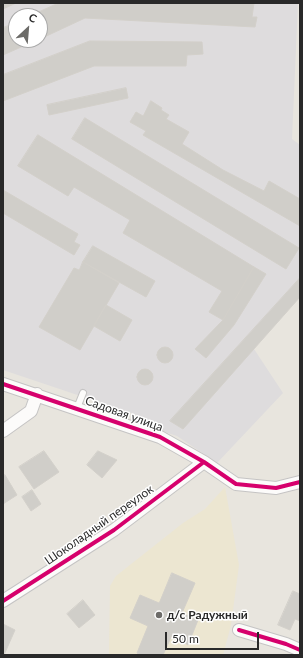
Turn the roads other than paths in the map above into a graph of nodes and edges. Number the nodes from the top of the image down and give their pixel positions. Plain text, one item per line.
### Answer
1 (3, 384) edge
2 (83, 393) dead end
3 (36, 394) junction
4 (77, 408) junction
5 (3, 431) edge
6 (204, 462) junction
7 (300, 482) edge
8 (3, 601) edge
9 (239, 630) dead end
10 (300, 650) edge

1 - 3 street, Садовая улица
2 - 4 lane
3 - 4 street, Садовая улица
3 - 5 street
4 - 6 street, Садовая улица
6 - 7 street, Садовая улица
6 - 8 street, Шоколадный переулок
9 - 10 street

